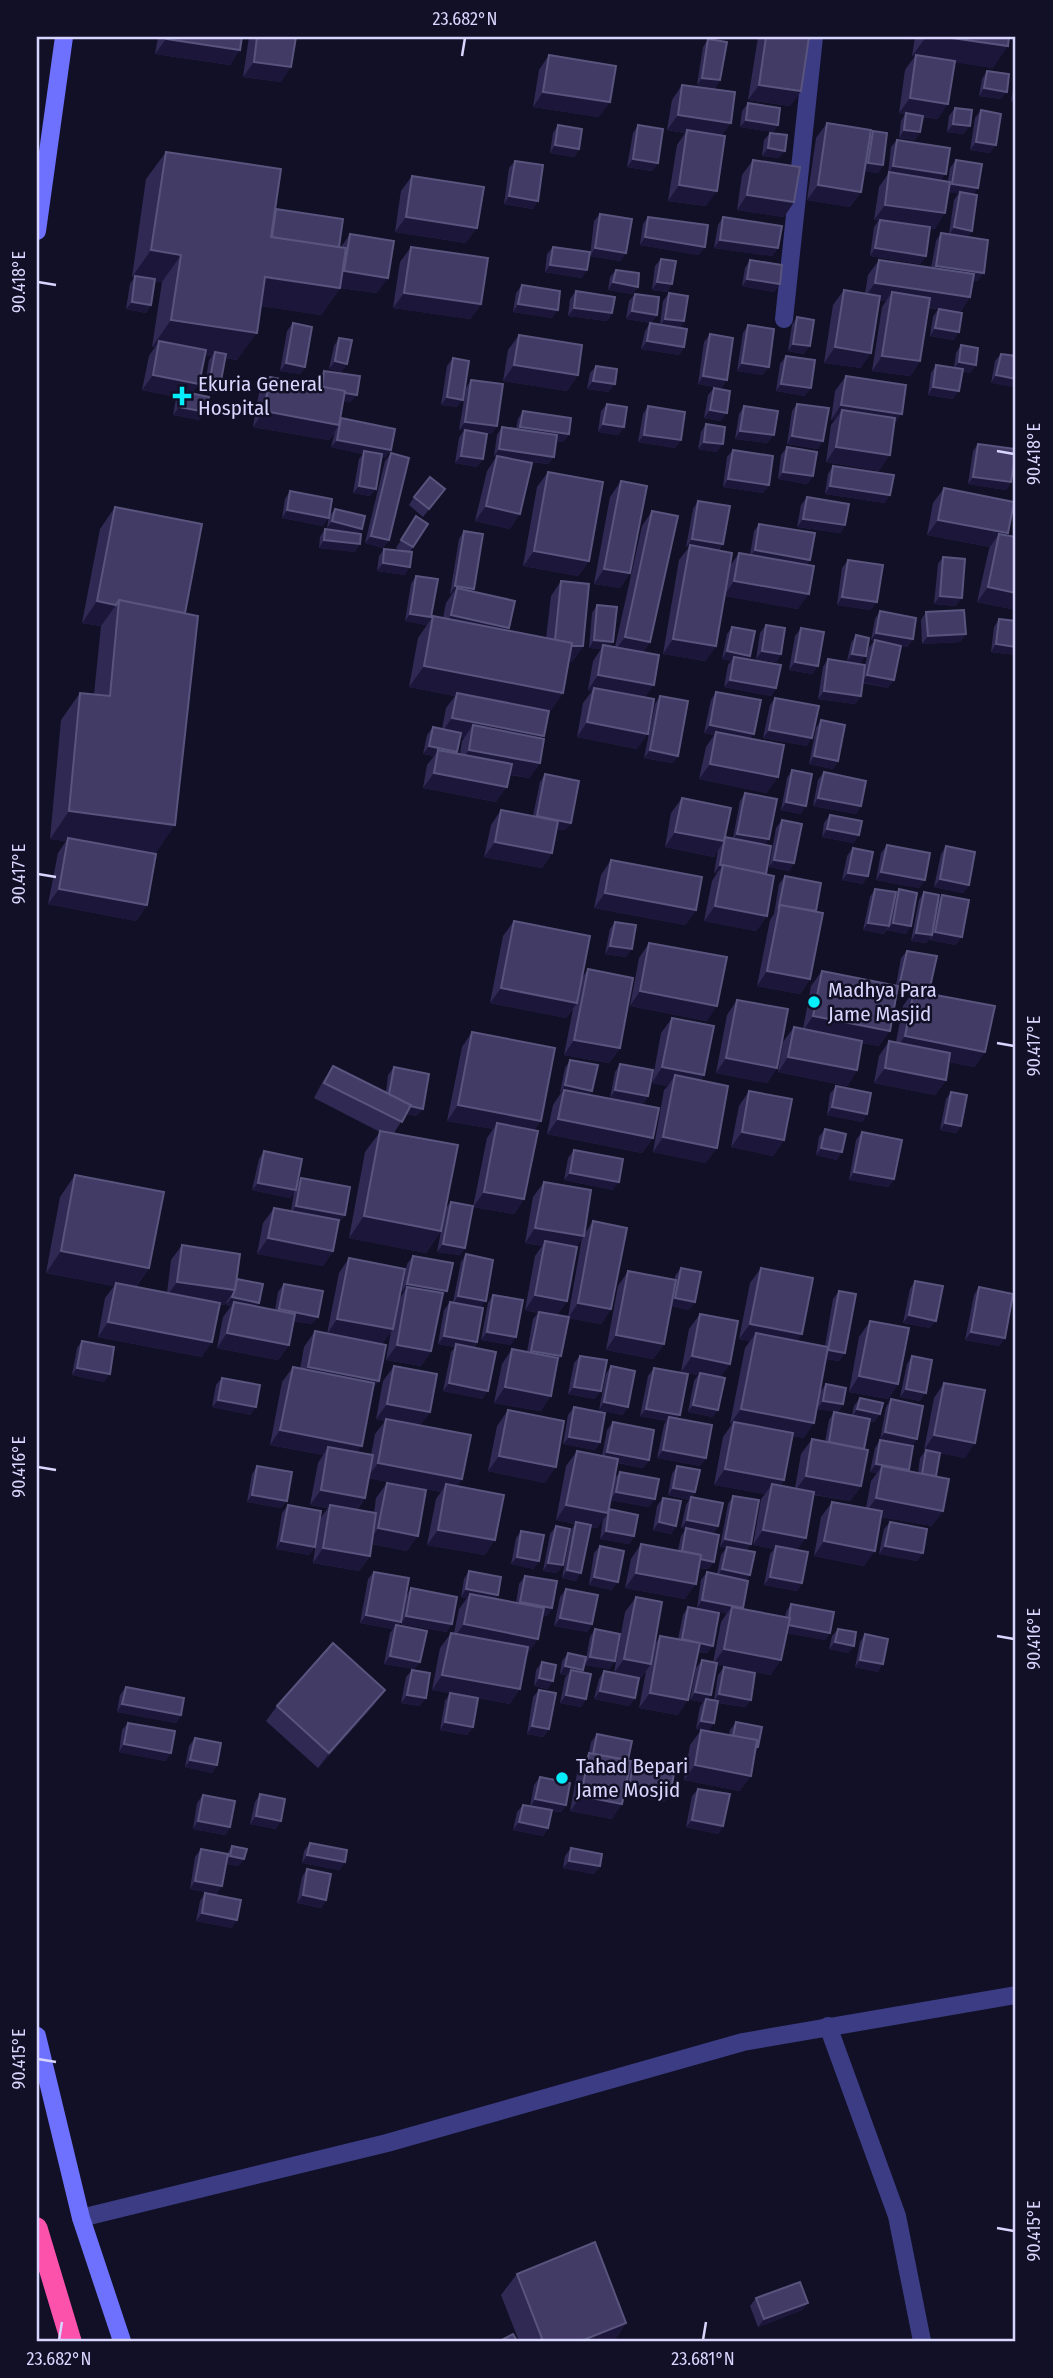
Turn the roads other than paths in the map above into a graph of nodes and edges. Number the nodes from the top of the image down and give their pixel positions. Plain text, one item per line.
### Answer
1 (64, 37) edge
2 (814, 37) edge
3 (37, 231) edge
4 (784, 319) dead end
5 (1016, 1994) edge
6 (828, 2026) junction
7 (37, 2036) edge
8 (81, 2218) junction
9 (37, 2228) edge
10 (71, 2341) edge
11 (122, 2341) edge
12 (922, 2341) edge

1 - 3 main road
2 - 4 street
5 - 6 street
6 - 8 street
6 - 12 street
7 - 8 main road
8 - 11 main road
9 - 10 highway

